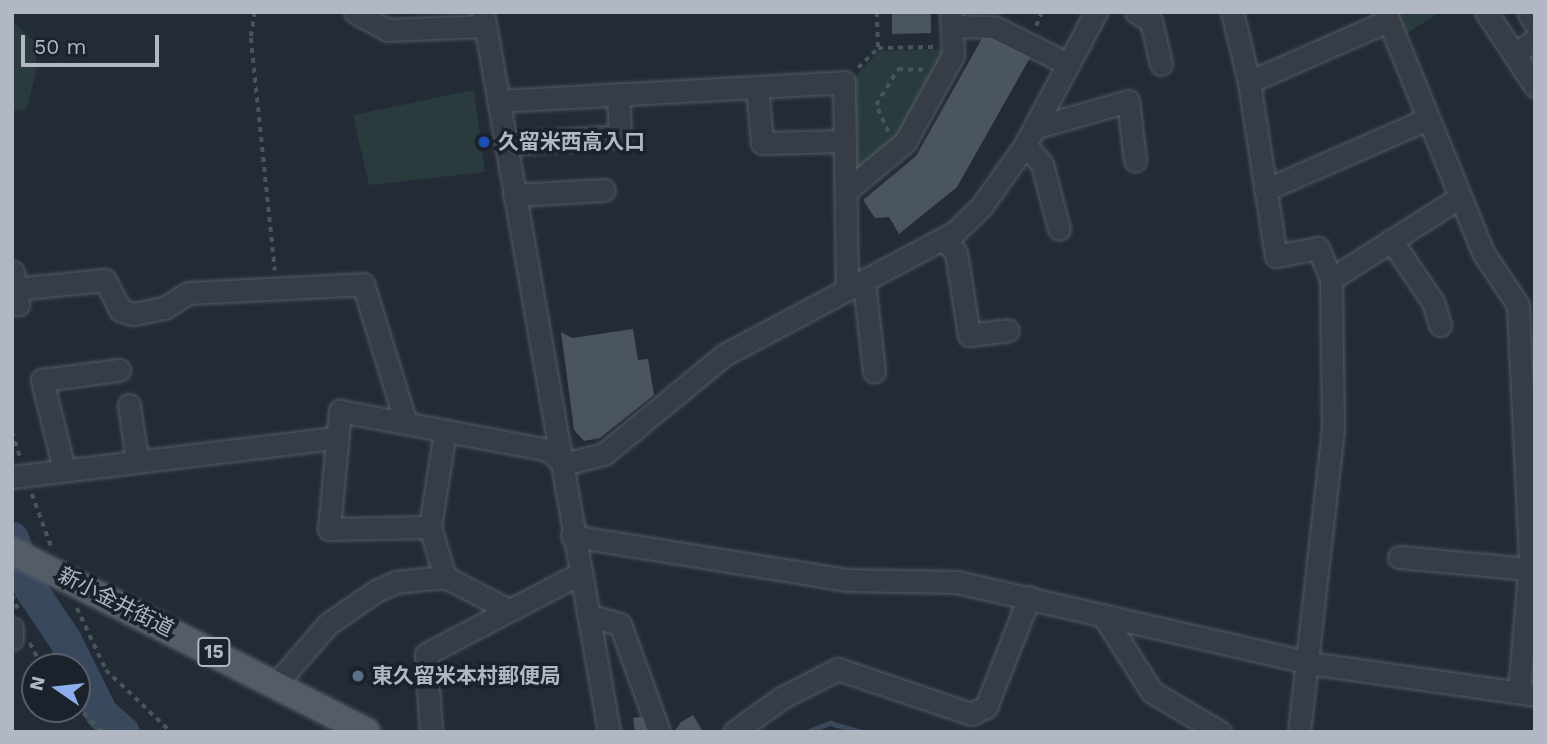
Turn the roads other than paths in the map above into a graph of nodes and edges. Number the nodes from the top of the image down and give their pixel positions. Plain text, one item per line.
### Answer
1 (355, 12) edge
2 (1096, 12) edge
3 (1136, 12) edge
4 (1232, 12) edge
5 (1486, 12) edge
6 (1528, 12) edge
7 (1386, 17) edge
8 (484, 19) edge
9 (455, 20) edge
10 (1535, 23) edge
11 (952, 28) edge
12 (1535, 40) edge
13 (1514, 54) junction
14 (1068, 64) junction
15 (1161, 64) dead end
16 (1249, 82) junction
17 (1535, 86) edge
18 (757, 87) junction
19 (618, 94) junction
20 (498, 101) junction
21 (1425, 120) junction
22 (1029, 136) junction
23 (845, 141) junction
24 (505, 144) junction
25 (1135, 161) dead end
26 (604, 190) dead end
27 (1265, 190) junction
28 (846, 191) junction
29 (514, 195) junction
30 (1460, 197) junction
31 (1059, 229) dead end
32 (945, 240) junction
33 (1391, 240) junction
34 (1331, 279) junction
35 (856, 286) junction
36 (15, 289) edge
37 (1440, 325) dead end
38 (1527, 326) edge
39 (1008, 330) dead end
40 (119, 370) dead end
41 (874, 371) dead end
42 (129, 405) dead end
43 (406, 422) junction
44 (445, 431) junction
45 (336, 438) junction
46 (137, 460) junction
47 (564, 464) junction
48 (64, 469) junction
49 (15, 476) edge
50 (1532, 525) edge
51 (430, 527) junction
52 (572, 536) junction
53 (12, 551) edge
54 (1399, 557) dead end
55 (1529, 569) junction
56 (579, 574) junction
57 (445, 577) junction
58 (1029, 597) junction
59 (509, 610) junction
60 (588, 615) junction
61 (1103, 615) junction
62 (12, 628) edge
63 (12, 639) edge
64 (1310, 663) junction
65 (276, 684) junction
66 (1527, 693) edge
67 (967, 723) edge
68 (368, 732) edge
69 (431, 732) edge
70 (609, 732) edge
71 (659, 732) edge
72 (734, 732) edge
73 (1220, 732) edge
74 (1299, 732) edge

1 - 9 street
2 - 14 street
3 - 15 street
4 - 16 street
5 - 13 street
6 - 10 street
7 - 16 street
7 - 21 street
8 - 9 street
8 - 20 street
11 - 14 street
11 - 28 street
12 - 13 street
13 - 17 street
14 - 22 street
16 - 27 street
18 - 19 street
18 - 23 street
18 - 23 street
19 - 20 street
19 - 24 street
20 - 24 street
21 - 27 street
21 - 30 street
22 - 25 street
22 - 31 street
22 - 32 street
23 - 28 street
24 - 29 street
26 - 29 street
27 - 34 street
28 - 35 street
29 - 47 street
30 - 33 street
30 - 38 street
32 - 35 street
32 - 39 street
33 - 34 street
33 - 37 street
34 - 64 street
35 - 41 street
35 - 47 street
36 - 43 street
38 - 50 street
40 - 48 street
42 - 46 street
43 - 44 street
43 - 45 street
44 - 47 street
44 - 51 street
45 - 46 street
45 - 51 street
46 - 48 street
47 - 52 street
48 - 49 street
50 - 55 street
51 - 57 street
52 - 56 street
52 - 58 street
53 - 65 main road, 新小金井街道 / 15
54 - 55 street
55 - 66 street
56 - 59 street
56 - 60 street
57 - 59 street
57 - 65 street
58 - 61 street
58 - 67 street
59 - 69 street
60 - 70 street
60 - 71 street
61 - 64 street
61 - 73 street
62 - 63 street
64 - 66 street
64 - 74 street
65 - 68 main road, 新小金井街道 / 15
67 - 72 street

